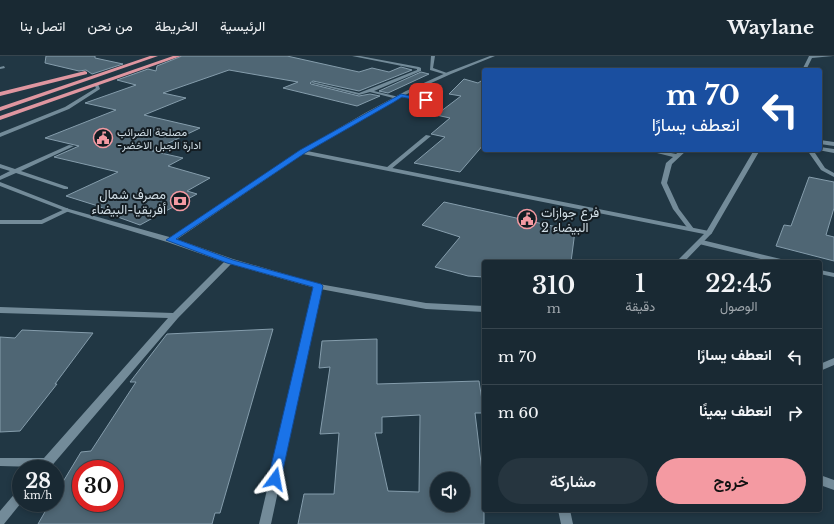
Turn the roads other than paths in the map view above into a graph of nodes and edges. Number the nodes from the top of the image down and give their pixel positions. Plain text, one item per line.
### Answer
1 (155, 56) edge
2 (178, 56) edge
3 (354, 56) edge
4 (433, 56) edge
5 (493, 56) edge
6 (831, 56) edge
7 (811, 57) edge
8 (144, 60) junction
9 (805, 68) edge
10 (446, 74) junction
11 (313, 83) dead end
12 (96, 85) junction
13 (370, 91) junction
14 (0, 94) edge
15 (399, 97) junction
16 (426, 100) dead end
17 (0, 109) edge
18 (0, 118) edge
19 (0, 135) edge
20 (428, 136) dead end
21 (822, 142) edge
22 (834, 144) edge
23 (71, 146) dead end
24 (822, 149) edge
25 (834, 151) edge
26 (302, 152) junction
27 (658, 152) edge
28 (682, 152) edge
29 (756, 152) edge
30 (811, 152) edge
31 (678, 156) junction
32 (0, 166) edge
33 (388, 169) junction
34 (17, 171) junction
35 (834, 175) edge
36 (0, 178) edge
37 (0, 184) edge
38 (66, 188) dead end
39 (67, 210) junction
40 (0, 222) edge
41 (691, 229) junction
42 (709, 233) junction
43 (170, 240) junction
44 (702, 242) junction
45 (682, 260) edge
46 (774, 260) edge
47 (230, 261) junction
48 (822, 272) edge
49 (834, 275) edge
50 (318, 286) junction
51 (482, 309) edge
52 (0, 310) edge
53 (175, 316) junction
54 (834, 361) edge
55 (822, 367) edge
56 (49, 460) edge
57 (0, 462) edge
58 (12, 463) edge
59 (822, 481) edge
60 (834, 486) edge
61 (12, 505) edge
62 (564, 512) edge
63 (0, 520) edge
64 (265, 524) edge
65 (567, 524) edge

1 - 8 highway
2 - 12 highway
3 - 13 street
4 - 10 street
5 - 10 street
6 - 7 street
7 - 9 street
8 - 14 highway
8 - 17 highway
10 - 15 street
11 - 13 street
12 - 18 highway
12 - 19 street
13 - 15 street
15 - 16 street
15 - 26 street
20 - 33 street
21 - 22 street
23 - 34 street
24 - 25 street
26 - 33 street
26 - 43 street
27 - 31 street
28 - 31 street
29 - 42 street
30 - 35 street
31 - 41 street
32 - 34 street
33 - 41 street
34 - 36 street
34 - 38 street
37 - 39 street
39 - 40 street
39 - 43 street
41 - 42 street
42 - 44 street
43 - 47 street
44 - 45 street
44 - 46 street
47 - 50 street
47 - 53 street
48 - 49 street
50 - 51 street
50 - 64 street
52 - 53 street
53 - 56 street
54 - 55 street
57 - 58 street
59 - 60 street
61 - 63 street
62 - 65 street

